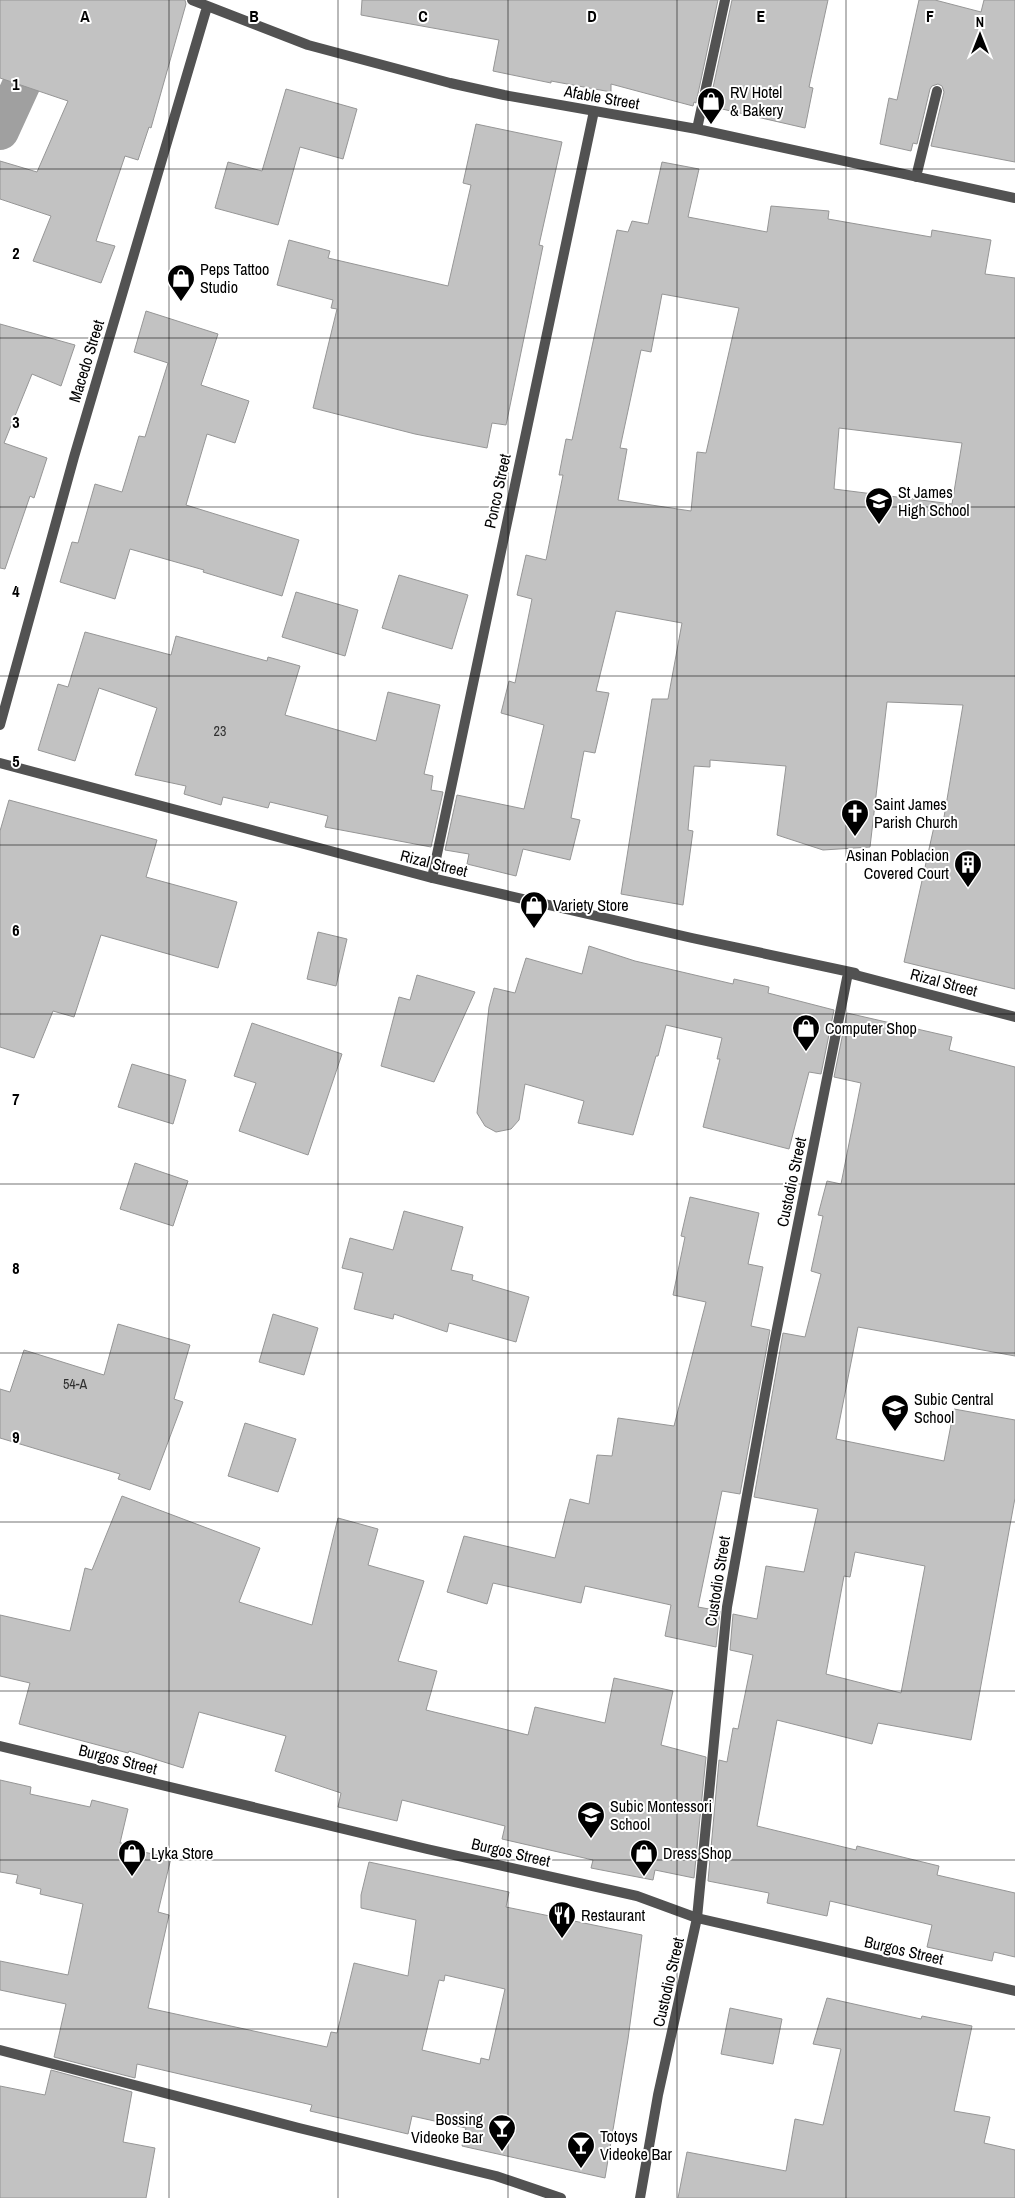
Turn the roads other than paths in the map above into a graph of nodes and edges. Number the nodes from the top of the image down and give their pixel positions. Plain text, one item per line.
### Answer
1 (192, 0) edge
2 (725, 0) edge
3 (207, 7) junction
4 (938, 90) dead end
5 (594, 111) junction
6 (697, 129) junction
7 (916, 177) junction
8 (1015, 198) edge
9 (0, 726) edge
10 (0, 763) edge
11 (432, 878) junction
12 (848, 973) joint
13 (866, 976) junction
14 (1015, 1017) edge
15 (0, 1746) edge
16 (697, 1918) junction
17 (1015, 1991) edge
18 (0, 2050) edge
19 (561, 2198) edge
20 (640, 2198) edge

1 - 3 street, Afable Street
2 - 6 street
3 - 5 street, Afable Street
3 - 9 street, Macedo Street
4 - 7 street
5 - 6 street, Afable Street
5 - 11 street, Ponco Street
6 - 7 street, Afable Street
7 - 8 street, Afable Street
10 - 11 street, Rizal Street
11 - 13 street, Rizal Street
12 - 13 street, Rizal Street
12 - 16 street, Custodio Street
13 - 14 street, Rizal Street
15 - 16 street, Burgos Street
16 - 17 street, Burgos Street
16 - 20 street, Custodio Street
18 - 19 street

